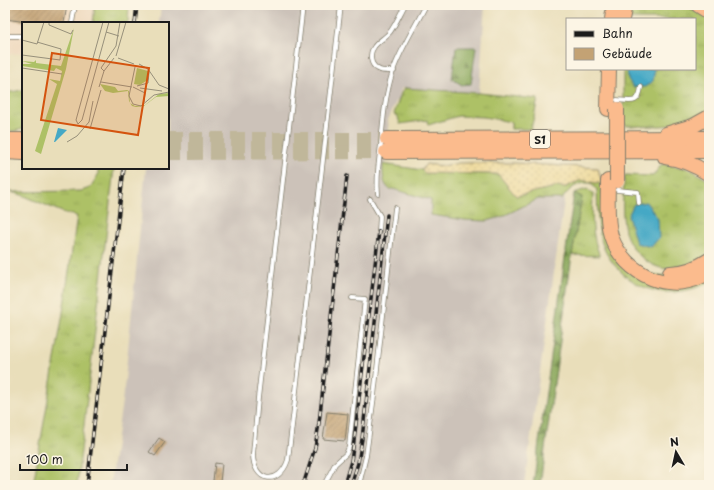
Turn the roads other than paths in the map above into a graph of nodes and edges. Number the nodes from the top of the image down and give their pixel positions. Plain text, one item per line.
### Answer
1 (75, 5) edge
2 (303, 5) edge
3 (341, 5) edge
4 (405, 5) edge
5 (426, 5) edge
6 (614, 5) edge
7 (625, 5) edge
8 (698, 5) edge
9 (709, 12) edge
10 (612, 18) edge
11 (622, 18) edge
12 (72, 22) edge
13 (5, 36) edge
14 (22, 36) edge
15 (609, 70) edge
16 (617, 70) edge
17 (394, 71) junction
18 (641, 87) dead end
19 (614, 106) junction
20 (709, 117) edge
21 (646, 138) junction
22 (709, 138) edge
23 (5, 140) edge
24 (22, 140) edge
25 (627, 151) junction
26 (709, 151) edge
27 (5, 152) edge
28 (22, 152) edge
29 (709, 174) edge
30 (614, 184) junction
31 (378, 194) dead end
32 (370, 199) dead end
33 (639, 203) dead end
34 (395, 208) dead end
35 (379, 230) dead end
36 (709, 260) edge
37 (709, 272) edge
38 (352, 298) dead end
39 (324, 485) edge
40 (359, 485) edge

1 - 12 lane
2 - 3 lane
4 - 17 lane
5 - 17 lane
6 - 10 highway
7 - 11 highway
8 - 9 highway
13 - 14 lane
15 - 19 highway
16 - 19 highway
17 - 31 lane
18 - 19 lane
19 - 30 highway
20 - 21 highway
21 - 22 highway, S1
21 - 25 highway, S1
23 - 24 highway
25 - 26 highway, S1
25 - 29 highway
27 - 28 highway
30 - 33 lane
30 - 36 highway
30 - 37 highway
32 - 35 lane
34 - 40 lane
38 - 39 lane

